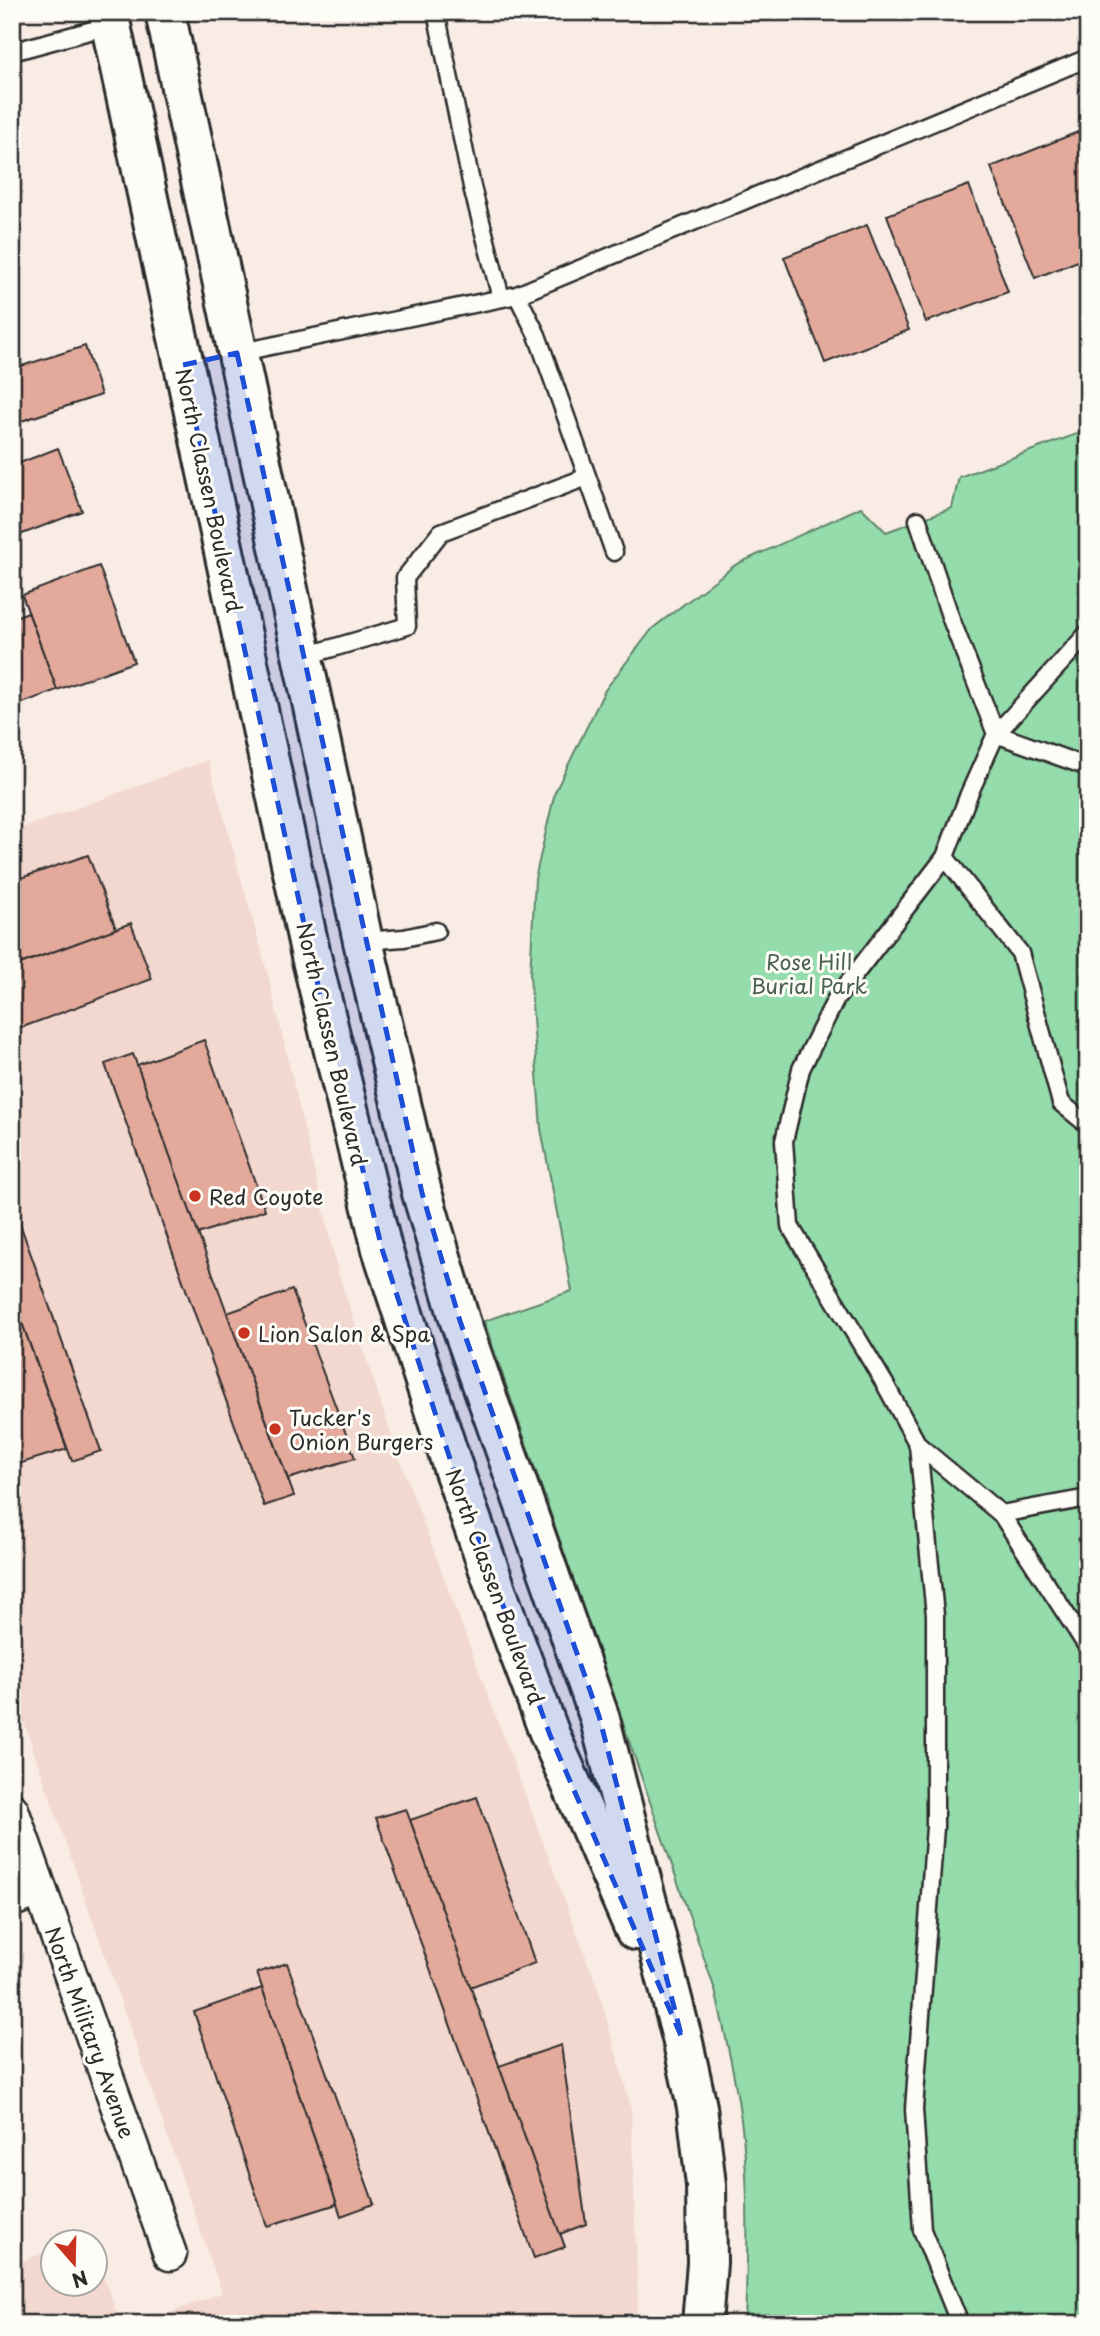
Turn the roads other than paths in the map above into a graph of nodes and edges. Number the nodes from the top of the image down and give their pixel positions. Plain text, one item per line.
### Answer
1 (156, 12) edge
2 (165, 12) edge
3 (436, 12) edge
4 (110, 19) edge
5 (19, 50) dead end
6 (1088, 58) edge
7 (509, 297) junction
8 (237, 353) junction
9 (183, 365) junction
10 (587, 477) junction
11 (918, 520) dead end
12 (614, 552) dead end
13 (1088, 633) edge
14 (302, 657) junction
15 (996, 734) junction
16 (1088, 767) edge
17 (945, 858) junction
18 (436, 931) dead end
19 (363, 941) junction
20 (311, 956) junction
21 (1088, 1125) edge
22 (918, 1445) junction
23 (1088, 1498) edge
24 (1001, 1514) junction
25 (1088, 1648) edge
26 (12, 1810) edge
27 (26, 1895) edge
28 (682, 2038) junction
29 (170, 2254) dead end
30 (702, 2324) edge
31 (960, 2324) edge

1 - 4 main road
2 - 8 main road, North Classen Boulevard
3 - 7 lane
4 - 5 lane
4 - 9 main road, North Classen Boulevard
6 - 7 lane
7 - 8 lane
7 - 10 lane
8 - 9 main road
8 - 14 main road, North Classen Boulevard
9 - 20 main road, North Classen Boulevard
10 - 12 lane
10 - 14 lane
11 - 15 lane
13 - 15 lane
14 - 19 main road, North Classen Boulevard
15 - 16 lane
15 - 17 lane
17 - 21 lane
17 - 22 lane
18 - 19 lane
19 - 20 main road
19 - 28 main road, North Classen Boulevard
20 - 28 main road, North Classen Boulevard
22 - 24 lane
22 - 31 lane
23 - 24 lane
24 - 25 lane
26 - 27 street, North Military Avenue
27 - 29 street, North Military Avenue
28 - 30 main road, North Classen Boulevard

